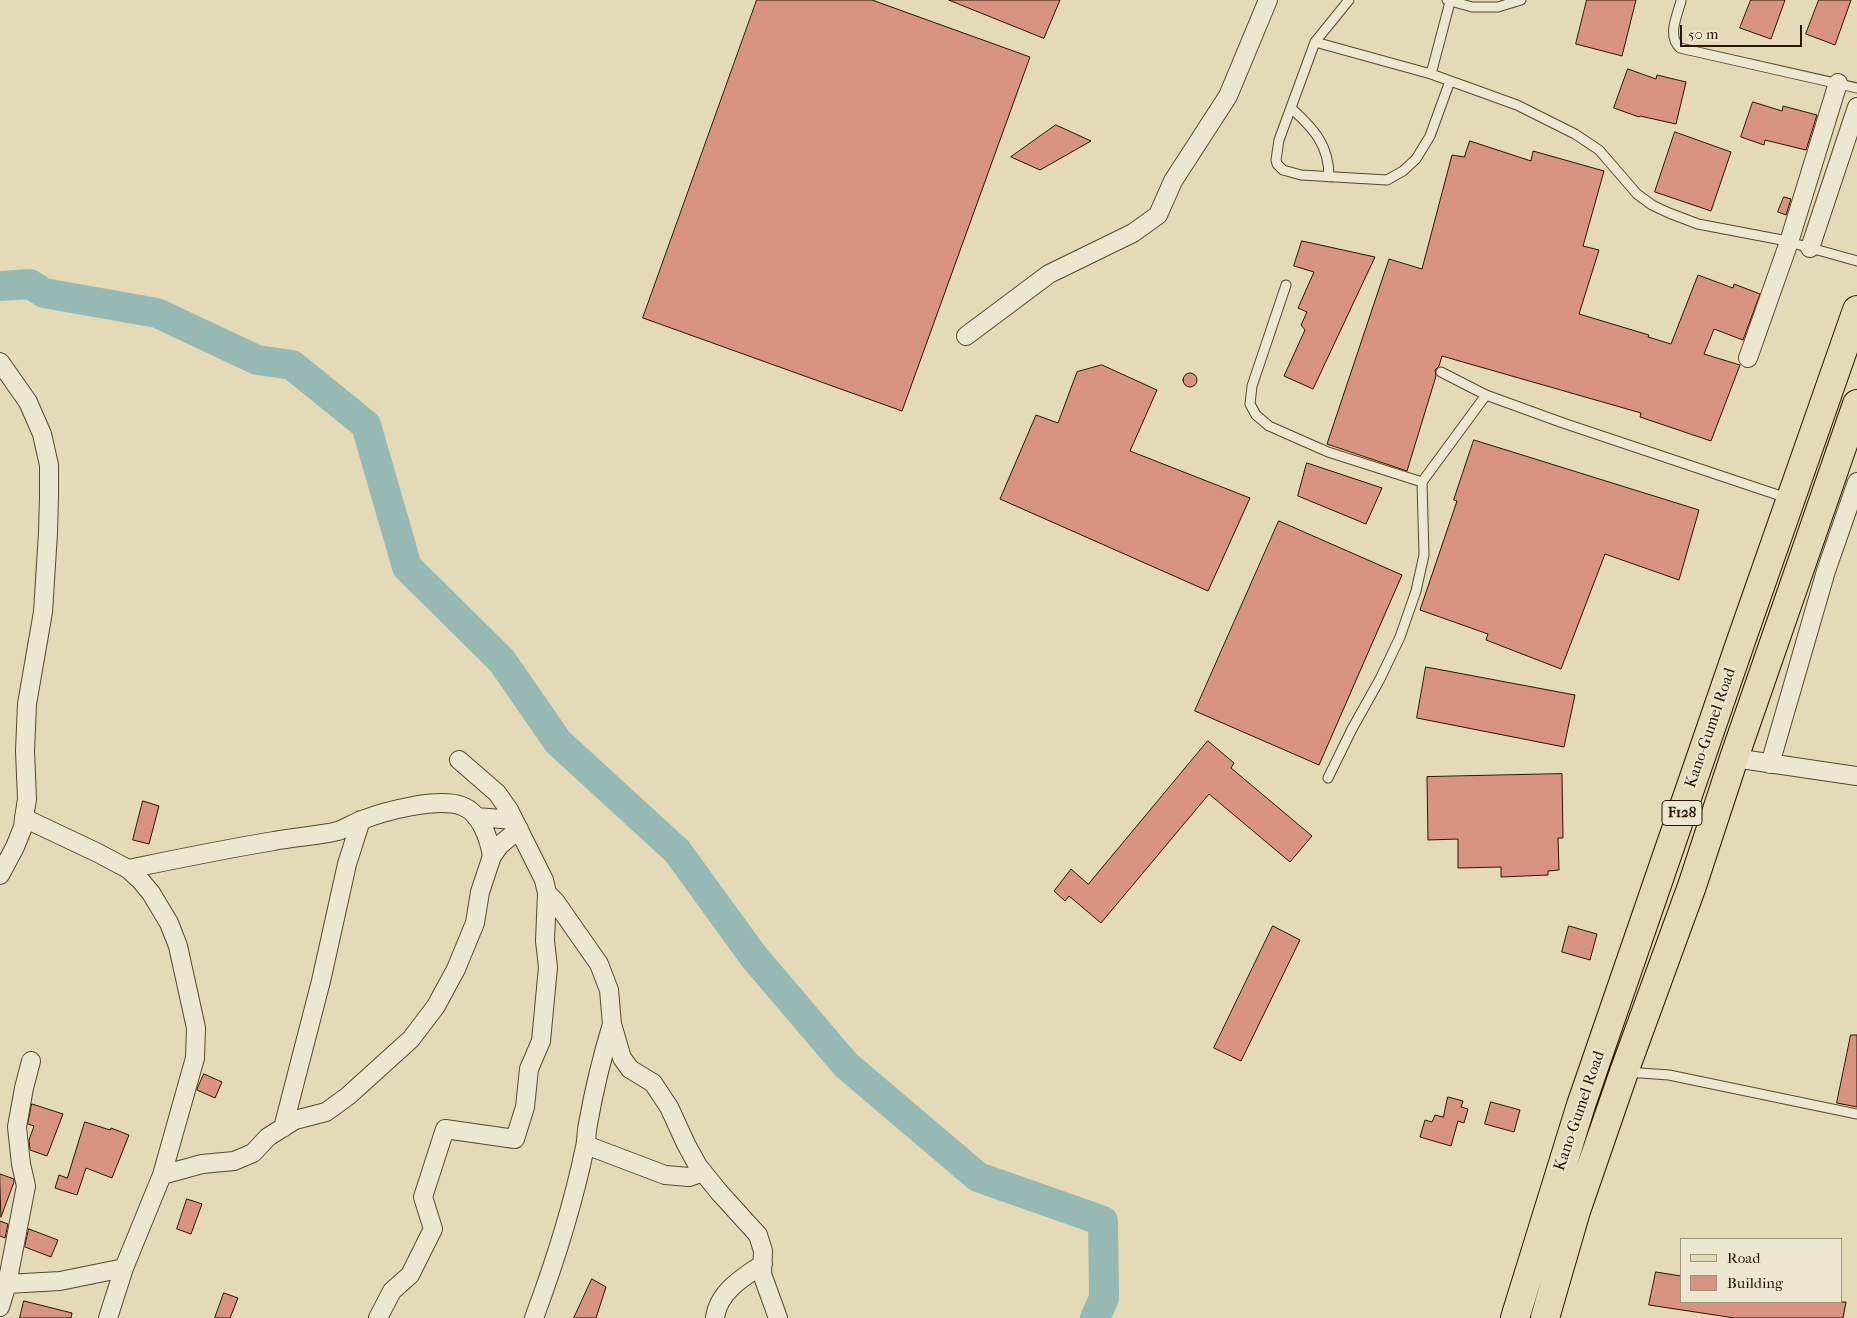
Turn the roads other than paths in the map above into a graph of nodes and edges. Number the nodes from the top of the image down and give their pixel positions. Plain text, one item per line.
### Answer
1 (1268, 0) edge
2 (1349, 0) edge
3 (1521, 0) edge
4 (1448, 1) edge
5 (1681, 1) edge
6 (1315, 42) junction
7 (1431, 74) junction
8 (1450, 81) junction
9 (1838, 83) junction
10 (1857, 88) edge
11 (1857, 107) edge
12 (1291, 108) junction
13 (1329, 177) junction
14 (1789, 242) junction
15 (1810, 248) junction
16 (1857, 261) edge
17 (1286, 285) dead end
18 (1857, 310) edge
19 (966, 336) dead end
20 (1748, 358) dead end
21 (0, 362) edge
22 (1441, 372) dead end
23 (1486, 395) junction
24 (1857, 404) edge
25 (1422, 482) junction
26 (1857, 482) edge
27 (1790, 499) junction
28 (1734, 758) junction
29 (459, 760) dead end
30 (1770, 764) junction
31 (1857, 776) edge
32 (1328, 778) dead end
33 (476, 817) junction
34 (24, 818) junction
35 (361, 820) junction
36 (516, 824) junction
37 (492, 856) junction
38 (128, 869) junction
39 (0, 875) edge
40 (547, 893) junction
41 (612, 1024) junction
42 (31, 1062) dead end
43 (1624, 1072) junction
44 (1857, 1114) edge
45 (283, 1128) junction
46 (586, 1145) junction
47 (703, 1172) junction
48 (162, 1175) junction
49 (763, 1264) junction
50 (124, 1268) junction
51 (7, 1284) junction
52 (0, 1307) edge
53 (108, 1318) edge
54 (378, 1318) edge
55 (534, 1318) edge
56 (715, 1318) edge
57 (778, 1318) edge
58 (1514, 1318) edge
59 (1545, 1318) edge

1 - 19 street
2 - 6 lane
3 - 4 lane
4 - 7 lane
5 - 9 lane
6 - 7 lane
6 - 12 lane
7 - 8 lane
8 - 13 lane
8 - 14 lane
9 - 10 lane
9 - 14 street
11 - 15 street
12 - 13 lane
12 - 13 lane
14 - 15 lane
14 - 20 street
15 - 16 lane
17 - 25 lane
18 - 27 main road, Kano-Gumel Road / F128
21 - 34 street
22 - 23 lane
23 - 25 lane
23 - 27 lane
24 - 28 main road, Kano-Gumel Road / F128
25 - 32 lane
26 - 30 street
27 - 58 main road, Kano-Gumel Road / F128
28 - 30 street
28 - 43 main road, Kano-Gumel Road / F128
29 - 36 street
30 - 31 street
33 - 35 street
33 - 36 street
33 - 37 street
34 - 38 street
34 - 39 street
35 - 38 street
35 - 45 street
36 - 37 street
36 - 40 street
37 - 45 street
38 - 48 street
40 - 41 street
40 - 54 street
41 - 46 street
41 - 47 street
42 - 51 street
43 - 44 lane
43 - 59 main road, Kano-Gumel Road / F128
45 - 48 street
46 - 47 street
46 - 55 street
47 - 49 street
48 - 50 street
49 - 56 street
49 - 57 street
50 - 51 street
50 - 53 street
51 - 52 street

